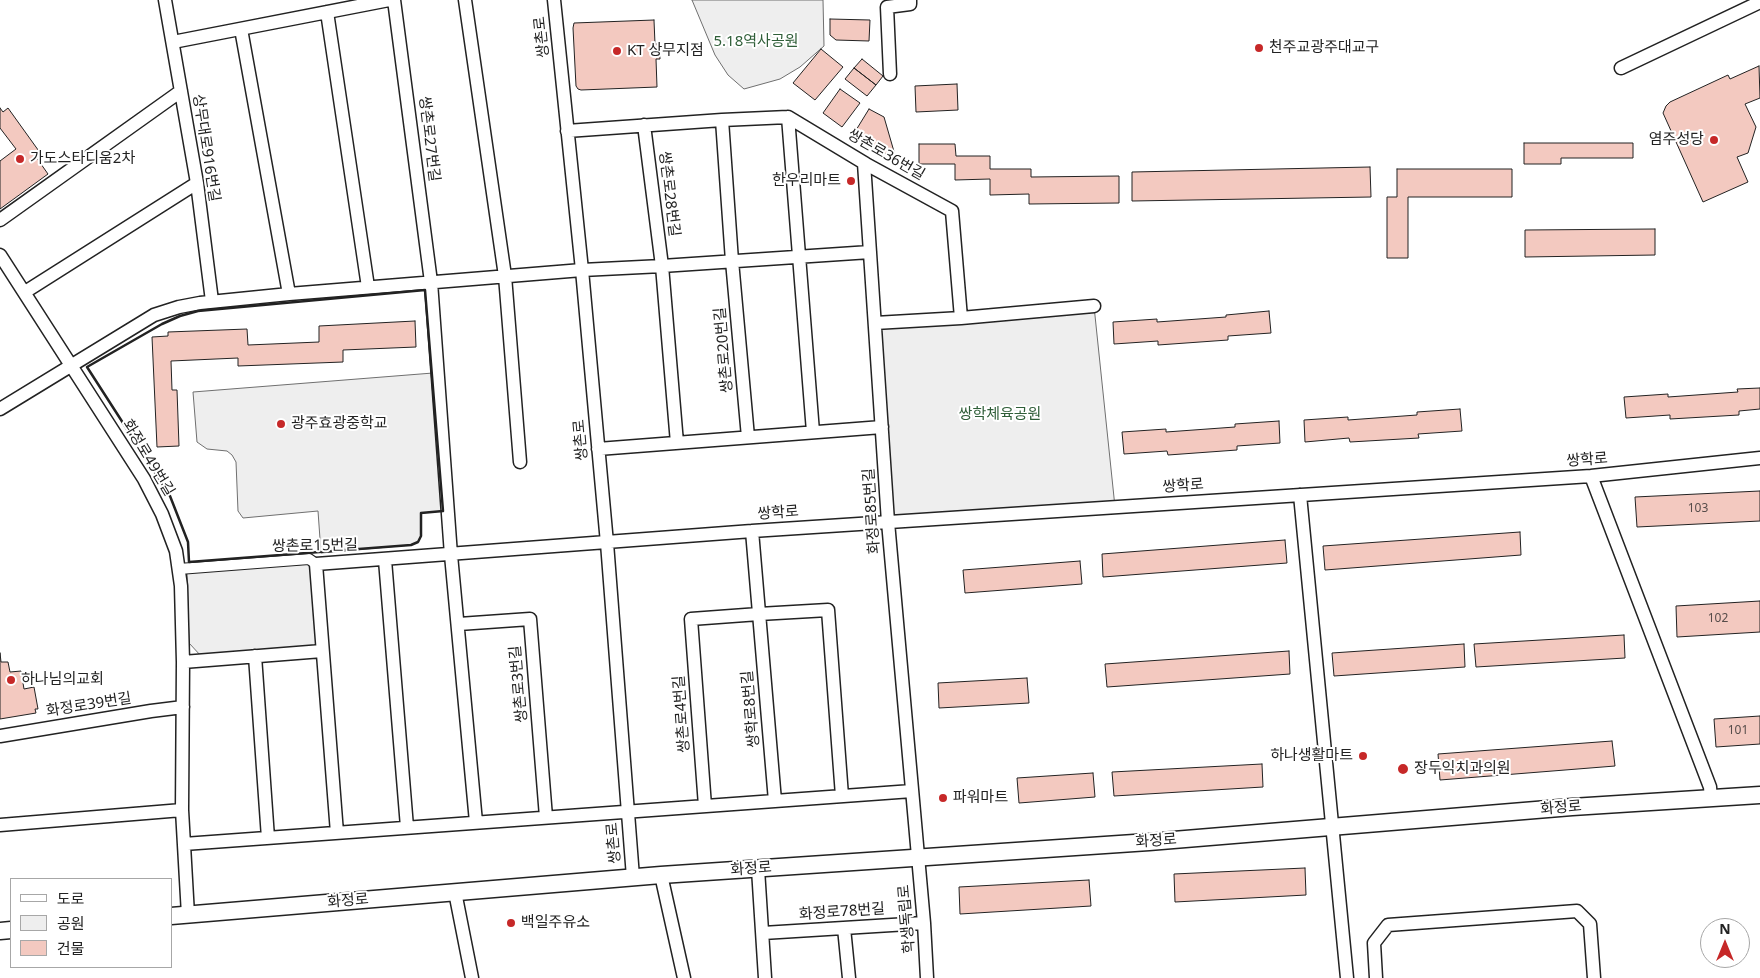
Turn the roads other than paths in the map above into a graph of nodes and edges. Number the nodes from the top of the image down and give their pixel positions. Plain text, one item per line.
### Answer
1 (164, 0) edge
2 (389, 0) edge
3 (394, 0) edge
4 (465, 0) edge
5 (554, 0) edge
6 (910, 0) edge
7 (1760, 2) edge
8 (327, 12) junction
9 (241, 29) junction
10 (173, 42) junction
11 (1621, 68) dead end
12 (890, 74) dead end
13 (181, 91) junction
14 (788, 117) junction
15 (722, 120) junction
16 (644, 125) junction
17 (567, 131) junction
18 (864, 163) junction
19 (196, 183) junction
20 (0, 220) edge
21 (870, 252) junction
22 (0, 256) edge
23 (799, 257) junction
24 (732, 260) junction
25 (662, 266) junction
26 (582, 270) junction
27 (505, 276) junction
28 (431, 282) junction
29 (368, 287) junction
30 (25, 292) junction
31 (289, 294) junction
32 (212, 301) junction
33 (1094, 306) dead end
34 (961, 318) junction
35 (875, 323) junction
36 (71, 364) junction
37 (0, 409) edge
38 (882, 427) junction
39 (813, 432) junction
40 (748, 437) junction
41 (676, 443) junction
42 (598, 449) junction
43 (1760, 458) edge
44 (520, 462) dead end
45 (1591, 476) junction
46 (1300, 495) junction
47 (888, 522) junction
48 (752, 531) junction
49 (607, 543) junction
50 (451, 555) junction
51 (385, 560) junction
52 (316, 564) junction
53 (179, 569) junction
54 (759, 614) junction
55 (459, 624) junction
56 (322, 651) junction
57 (255, 656) junction
58 (183, 662) junction
59 (183, 708) junction
60 (0, 736) edge
61 (912, 791) junction
62 (1760, 795) edge
63 (842, 796) junction
64 (1711, 799) junction
65 (774, 801) junction
66 (705, 806) junction
67 (182, 810) junction
68 (627, 811) junction
69 (546, 817) junction
70 (476, 822) junction
71 (0, 825) edge
72 (1332, 827) junction
73 (408, 828) junction
74 (337, 833) junction
75 (268, 838) junction
76 (184, 844) junction
77 (918, 857) junction
78 (758, 869) junction
79 (662, 875) junction
80 (633, 877) junction
81 (455, 892) junction
82 (188, 915) junction
83 (172, 916) edge
84 (924, 923) junction
85 (844, 928) junction
86 (763, 933) junction
87 (472, 978) edge
88 (684, 978) edge
89 (765, 978) edge
90 (849, 978) edge
91 (927, 978) edge
92 (1347, 978) edge
93 (1376, 978) edge
94 (1594, 978) edge

1 - 10 street, 상무대로916번길
2 - 8 street
3 - 28 street, 쌍촌로27번길
4 - 27 street
5 - 17 street, 쌍촌로
6 - 12 street
7 - 11 street
8 - 9 street
8 - 29 street
9 - 10 street
9 - 31 street
10 - 13 street, 상무대로916번길
13 - 19 street, 상무대로916번길
13 - 20 street
14 - 15 street
14 - 18 street, 쌍촌로36번길
14 - 23 street
15 - 16 street
15 - 24 street
16 - 17 street
16 - 25 street, 쌍촌로28번길
17 - 26 street, 쌍촌로
18 - 21 street, 화정로85번길
18 - 34 street, 쌍촌로36번길
19 - 30 street
19 - 32 street, 상무대로916번길
21 - 23 street
21 - 35 street, 화정로85번길
22 - 30 street, 화정로49번길
23 - 24 street
23 - 39 street
24 - 25 street
24 - 40 street, 쌍촌로20번길
25 - 26 street
25 - 41 street
26 - 27 street
26 - 42 street, 쌍촌로
27 - 28 street
27 - 44 street
28 - 29 street
28 - 50 street
29 - 31 street
30 - 36 street, 화정로49번길
31 - 32 street
32 - 36 street
33 - 34 street
34 - 35 street
35 - 38 street, 화정로85번길
36 - 37 street
36 - 53 street, 화정로49번길
38 - 39 street
38 - 47 street, 화정로85번길
39 - 40 street
40 - 41 street
41 - 42 street
42 - 49 street, 쌍촌로
43 - 45 street, 쌍학로
45 - 46 street, 쌍학로
45 - 64 street
46 - 47 street, 쌍학로
46 - 72 street
47 - 48 street, 쌍학로
47 - 61 street, 화정로85번길
48 - 49 street, 쌍학로
48 - 54 street, 쌍학로8번길
49 - 50 street, 쌍촌로15번길
49 - 68 street, 쌍촌로
50 - 51 street, 쌍촌로15번길
50 - 55 street
51 - 52 street, 쌍촌로15번길
51 - 73 street
52 - 53 street, 쌍촌로15번길
52 - 56 street
53 - 58 street, 화정로49번길
54 - 63 street
54 - 65 street, 쌍학로8번길
54 - 66 street, 쌍촌로4번길
55 - 69 street, 쌍촌로3번길
55 - 70 street
56 - 57 street
56 - 74 street
57 - 58 street
57 - 75 street
58 - 59 street, 화정로49번길
59 - 60 street, 화정로39번길
59 - 67 street, 화정로49번길
61 - 63 street
61 - 77 street, 화정로85번길
62 - 64 street, 화정로
63 - 65 street
64 - 72 street, 화정로
65 - 66 street
66 - 68 street
67 - 71 street
67 - 76 street, 화정로49번길
68 - 69 street
68 - 80 street, 쌍촌로
69 - 70 street
70 - 73 street
72 - 77 street, 화정로
72 - 92 street
73 - 74 street
74 - 75 street
75 - 76 street
76 - 82 street, 화정로49번길
77 - 78 street, 화정로
77 - 84 street, 학생독립로
78 - 79 street, 화정로
78 - 86 street
79 - 80 street, 화정로
79 - 88 street
80 - 81 street, 화정로
81 - 82 street, 화정로
81 - 87 street
82 - 83 street, 화정로
84 - 85 street, 화정로78번길
84 - 91 street, 학생독립로
85 - 86 street, 화정로78번길
85 - 90 street
86 - 89 street
93 - 94 street

